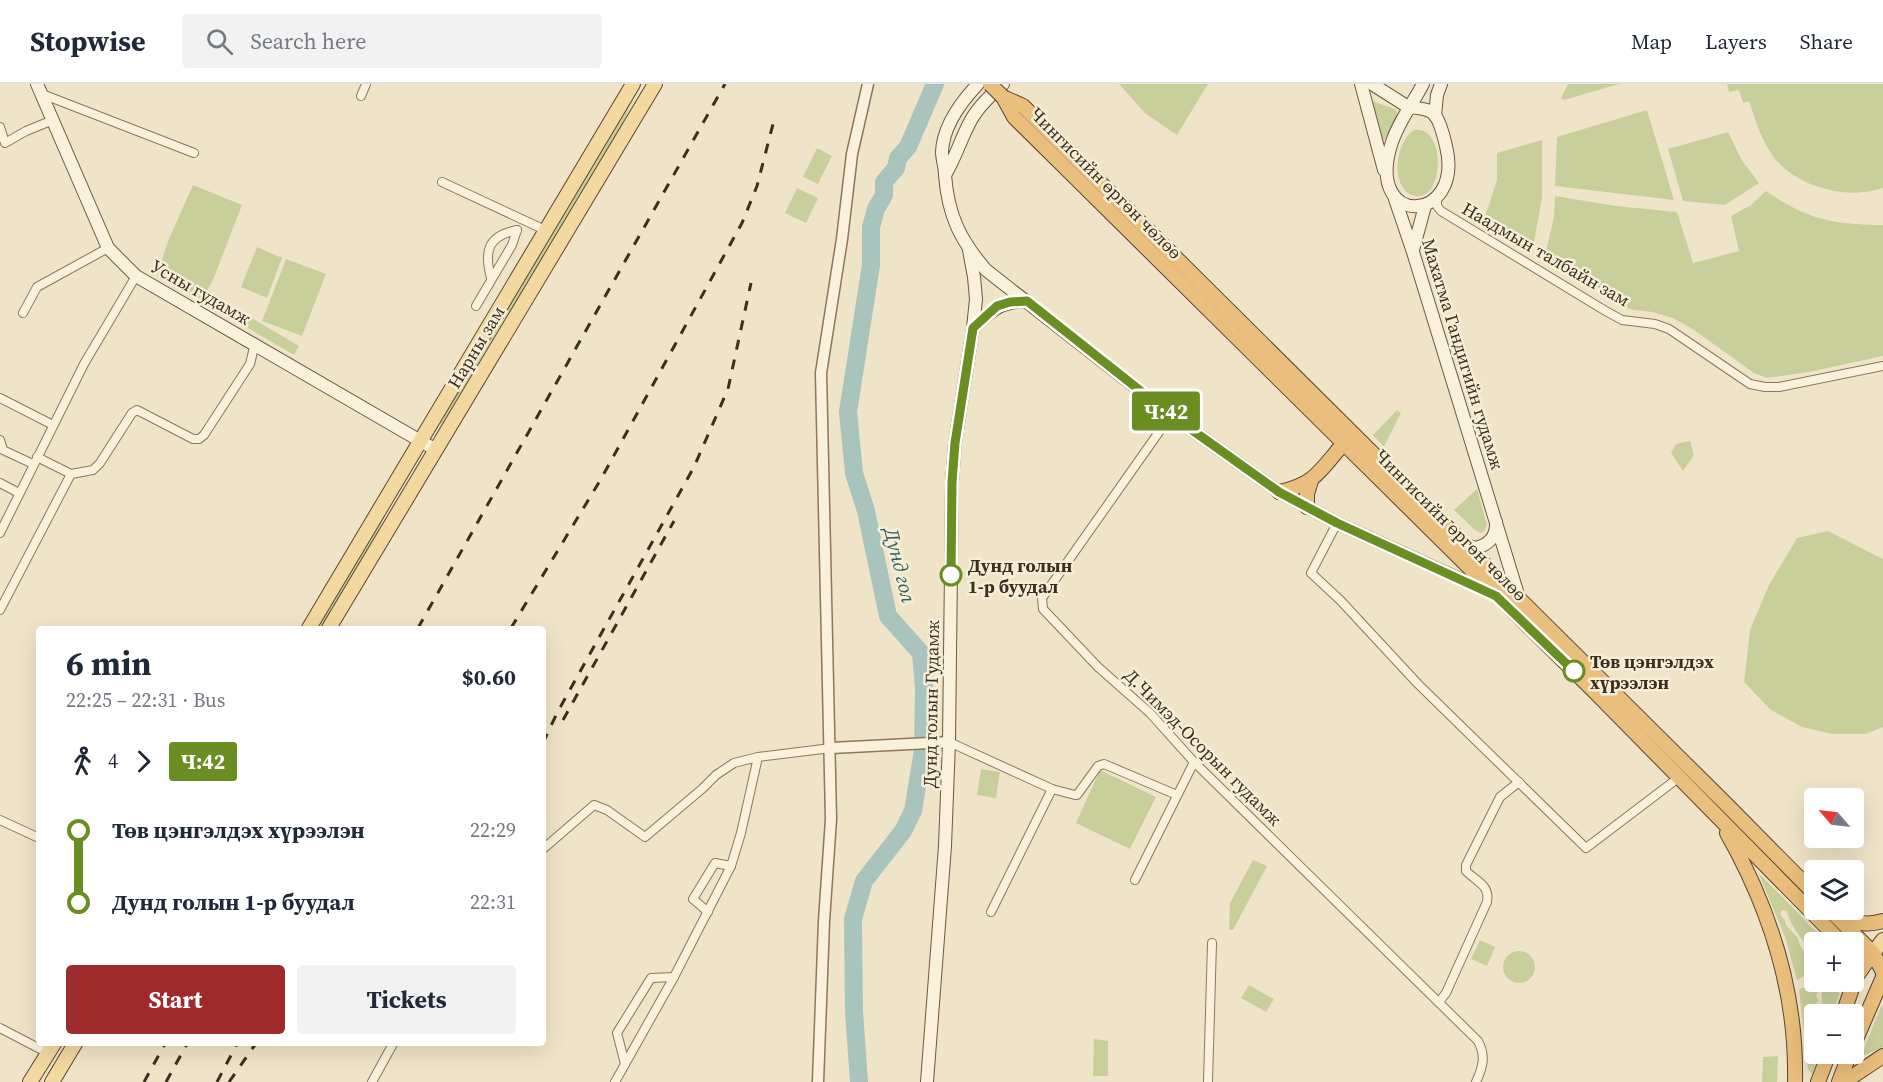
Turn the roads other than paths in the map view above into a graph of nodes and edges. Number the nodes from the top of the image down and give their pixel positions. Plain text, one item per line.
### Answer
1 (366, 84) edge
2 (633, 84) edge
3 (655, 84) edge
4 (868, 84) edge
5 (978, 84) edge
6 (990, 84) edge
7 (1360, 84) edge
8 (1372, 84) edge
9 (1423, 84) edge
10 (1441, 84) edge
11 (39, 89) edge
12 (1003, 91) edge
13 (361, 96) dead end
14 (1410, 108) junction
15 (1435, 116) junction
16 (53, 120) junction
17 (0, 127) edge
18 (194, 153) dead end
19 (945, 175) junction
20 (1386, 176) junction
21 (442, 182) dead end
22 (1437, 196) junction
23 (1395, 199) junction
24 (1425, 206) junction
25 (545, 230) junction
26 (108, 248) junction
27 (969, 250) junction
28 (1413, 252) junction
29 (136, 276) junction
30 (491, 278) junction
31 (1027, 301) junction
32 (476, 306) dead end
33 (23, 313) dead end
34 (973, 328) junction
35 (255, 343) junction
36 (1883, 366) edge
37 (0, 398) edge
38 (1171, 415) junction
39 (53, 425) junction
40 (0, 440) edge
41 (421, 441) junction
42 (1343, 444) junction
43 (436, 450) junction
44 (2, 453) edge
45 (35, 461) junction
46 (71, 474) junction
47 (1311, 481) junction
48 (0, 483) edge
49 (1279, 492) junction
50 (19, 493) junction
51 (1307, 507) junction
52 (1496, 521) junction
53 (1337, 523) junction
54 (0, 533) edge
55 (1464, 544) junction
56 (1496, 596) junction
57 (1520, 601) junction
58 (0, 610) edge
59 (310, 626) edge
60 (330, 626) edge
61 (949, 742) junction
62 (831, 748) junction
63 (758, 757) junction
64 (1194, 762) junction
65 (1679, 776) junction
66 (1519, 782) junction
67 (1052, 789) junction
68 (1178, 795) junction
69 (1717, 816) junction
70 (0, 820) edge
71 (36, 837) edge
72 (546, 846) edge
73 (732, 866) junction
74 (1135, 880) dead end
75 (1804, 883) edge
76 (708, 912) junction
77 (992, 912) dead end
78 (1840, 920) edge
79 (1849, 920) edge
80 (1883, 921) edge
81 (1831, 932) edge
82 (1883, 940) edge
83 (1212, 943) dead end
84 (1873, 953) junction
85 (1864, 958) edge
86 (1864, 963) edge
87 (1883, 974) edge
88 (674, 977) junction
89 (1438, 1002) junction
90 (1864, 1020) edge
91 (0, 1028) edge
92 (36, 1042) edge
93 (74, 1046) edge
94 (392, 1046) edge
95 (52, 1048) edge
96 (1883, 1056) edge
97 (625, 1064) junction
98 (1825, 1064) edge
99 (1846, 1064) edge
100 (30, 1082) edge
101 (52, 1082) edge
102 (372, 1082) edge
103 (615, 1082) edge
104 (818, 1082) edge
105 (927, 1082) edge
106 (1208, 1082) edge
107 (1476, 1082) edge
108 (1795, 1082) edge
109 (1818, 1082) edge
110 (1839, 1082) edge
111 (1844, 1082) edge

1 - 13 street
2 - 25 main road, Нарны зам
3 - 43 main road, Нарны зам
4 - 62 street
5 - 19 main road
6 - 12 highway, bridge
7 - 20 main road
8 - 14 main road
9 - 14 main road
10 - 15 main road
11 - 16 main road, Усны гудамж
11 - 18 street
12 - 19 main road
12 - 42 highway, Чингисийн өргөн чөлөө
12 - 55 highway, Чингисийн өргөн чөлөө
14 - 15 main road
14 - 20 main road
15 - 22 main road
16 - 17 street
16 - 26 main road, Усны гудамж
19 - 27 main road
20 - 23 main road
21 - 25 street
22 - 24 main road
22 - 36 street, Наадмын талбайн зам
23 - 24 main road
23 - 28 main road, Махатма Гандигийн гудамж
24 - 28 main road
25 - 41 main road, Нарны зам
26 - 29 main road, Усны гудамж
26 - 33 street
27 - 31 main road
27 - 34 main road, Дунд голын Гудамж
28 - 52 main road, Махатма Гандигийн гудамж
29 - 35 main road, Усны гудамж
29 - 39 street
30 - 30 street
30 - 32 street
31 - 34 main road
31 - 38 main road
34 - 61 main road, Дунд голын Гудамж
35 - 41 main road, Усны гудамж
35 - 46 street
37 - 39 street
38 - 49 main road
38 - 64 street, Д.Чимэд-Осорын гудамж
39 - 45 street
40 - 44 street
41 - 43 main road, Усны гудамж
41 - 59 main road, Нарны зам
42 - 47 highway
42 - 56 highway, Чингисийн өргөн чөлөө
43 - 60 main road, Нарны зам
44 - 45 street
45 - 46 street
45 - 50 street
46 - 58 street
47 - 49 highway
47 - 51 highway
48 - 50 street
49 - 51 main road
50 - 54 street
51 - 53 main road
52 - 55 main road
52 - 57 main road, Махатма Гандигийн гудамж
53 - 56 main road
53 - 66 street
55 - 57 highway, Чингисийн өргөн чөлөө
56 - 65 highway, Чингисийн өргөн чөлөө
57 - 75 highway, Чингисийн өргөн чөлөө
61 - 62 street
61 - 67 street
61 - 105 main road, Дунд голын Гудамж
62 - 63 street
62 - 104 street
63 - 72 street
63 - 73 street
64 - 68 street
64 - 89 street, Д.Чимэд-Осорын гудамж
65 - 66 street
65 - 69 highway, Чингисийн өргөн чөлөө
66 - 89 street
67 - 68 street
67 - 77 street
68 - 74 street
69 - 81 highway, Чингисийн өргөн чөлөө
69 - 108 highway
70 - 71 street
73 - 76 street
73 - 76 street
76 - 88 street
78 - 84 highway
79 - 80 highway
82 - 84 main road
83 - 106 street
84 - 85 highway
84 - 87 highway
86 - 87 highway
87 - 90 highway
88 - 97 street
88 - 97 street
89 - 107 street, Д.Чимэд-Осорын гудамж
91 - 92 street
93 - 101 main road
94 - 102 street
95 - 100 main road
96 - 111 highway
97 - 103 street
98 - 109 highway
99 - 110 highway

